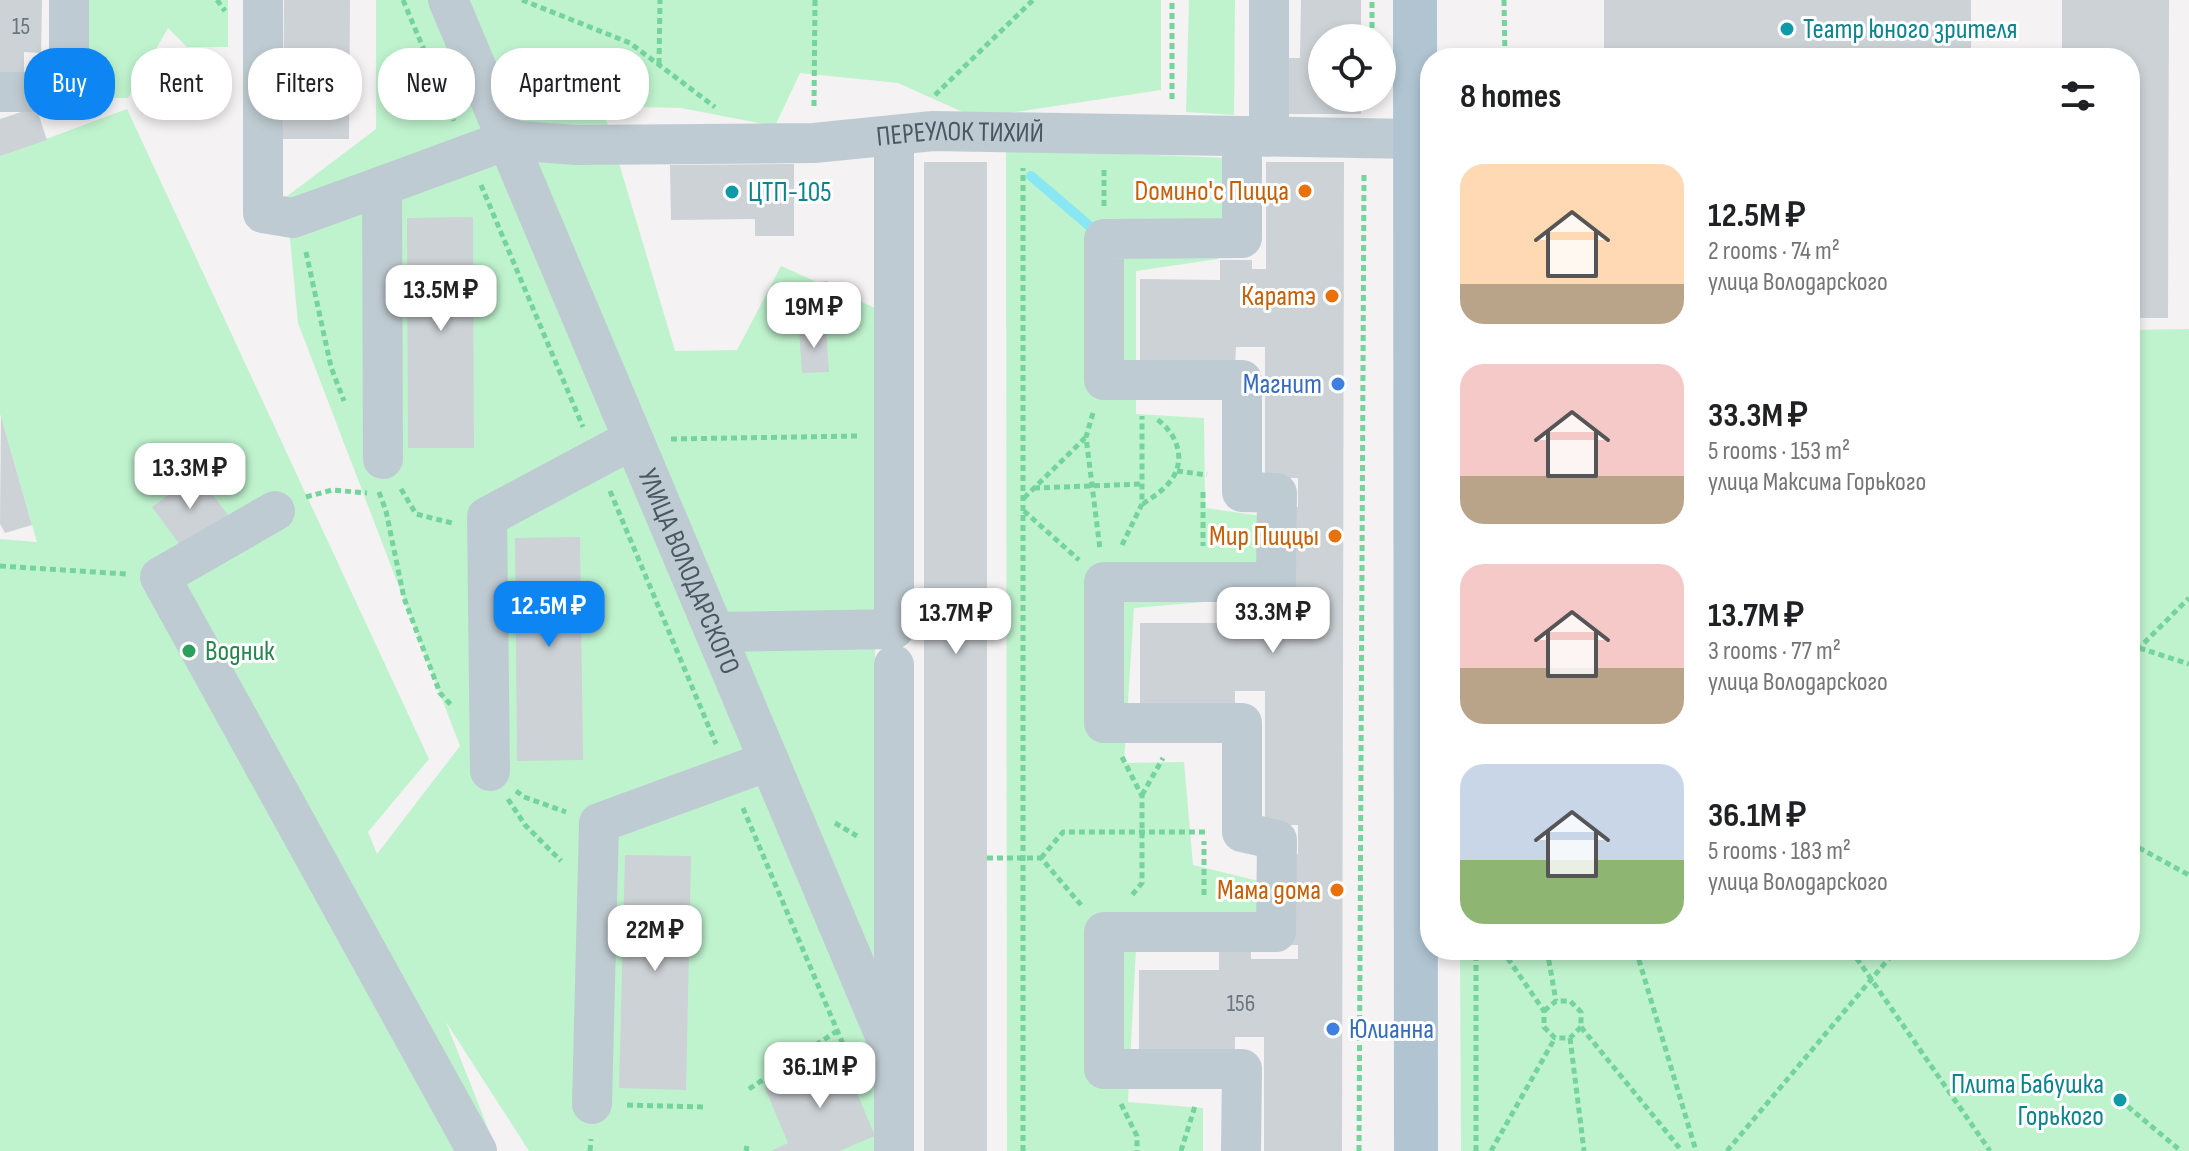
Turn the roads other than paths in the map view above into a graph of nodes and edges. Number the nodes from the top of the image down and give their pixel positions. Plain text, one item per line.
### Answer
1 (69, 0) edge
2 (263, 0) edge
3 (448, 0) edge
4 (1269, 0) edge
5 (1415, 0) edge
6 (0, 92) edge
7 (894, 135) junction
8 (1256, 136) junction
9 (1415, 139) junction
10 (507, 140) junction
11 (382, 186) junction
12 (633, 439) junction
13 (381, 477) road end
14 (275, 511) road end
15 (715, 632) junction
16 (894, 665) dead end
17 (769, 761) junction
18 (490, 771) road end
19 (894, 1057) junction
20 (592, 1104) dead end
21 (477, 1151) edge
22 (894, 1151) edge
23 (1241, 1151) edge
24 (1416, 1151) edge

1 - 6 street
2 - 11 street
3 - 10 street, УЛИЦА ВОЛОДАРСКОГО
4 - 8 street
5 - 9 main road
7 - 8 street, ПЕРЕУЛОК ТИХИЙ
7 - 10 street, ПЕРЕУЛОК ТИХИЙ
7 - 15 street
8 - 9 street, ПЕРЕУЛОК ТИХИЙ
8 - 23 street
9 - 24 main road
10 - 11 street
10 - 12 street, УЛИЦА ВОЛОДАРСКОГО
11 - 13 street
12 - 15 street, УЛИЦА ВОЛОДАРСКОГО
12 - 18 street
14 - 21 street
15 - 17 street, УЛИЦА ВОЛОДАРСКОГО
16 - 19 street
17 - 19 street, УЛИЦА ВОЛОДАРСКОГО
17 - 20 street
19 - 22 street, УЛИЦА ВОЛОДАРСКОГО

